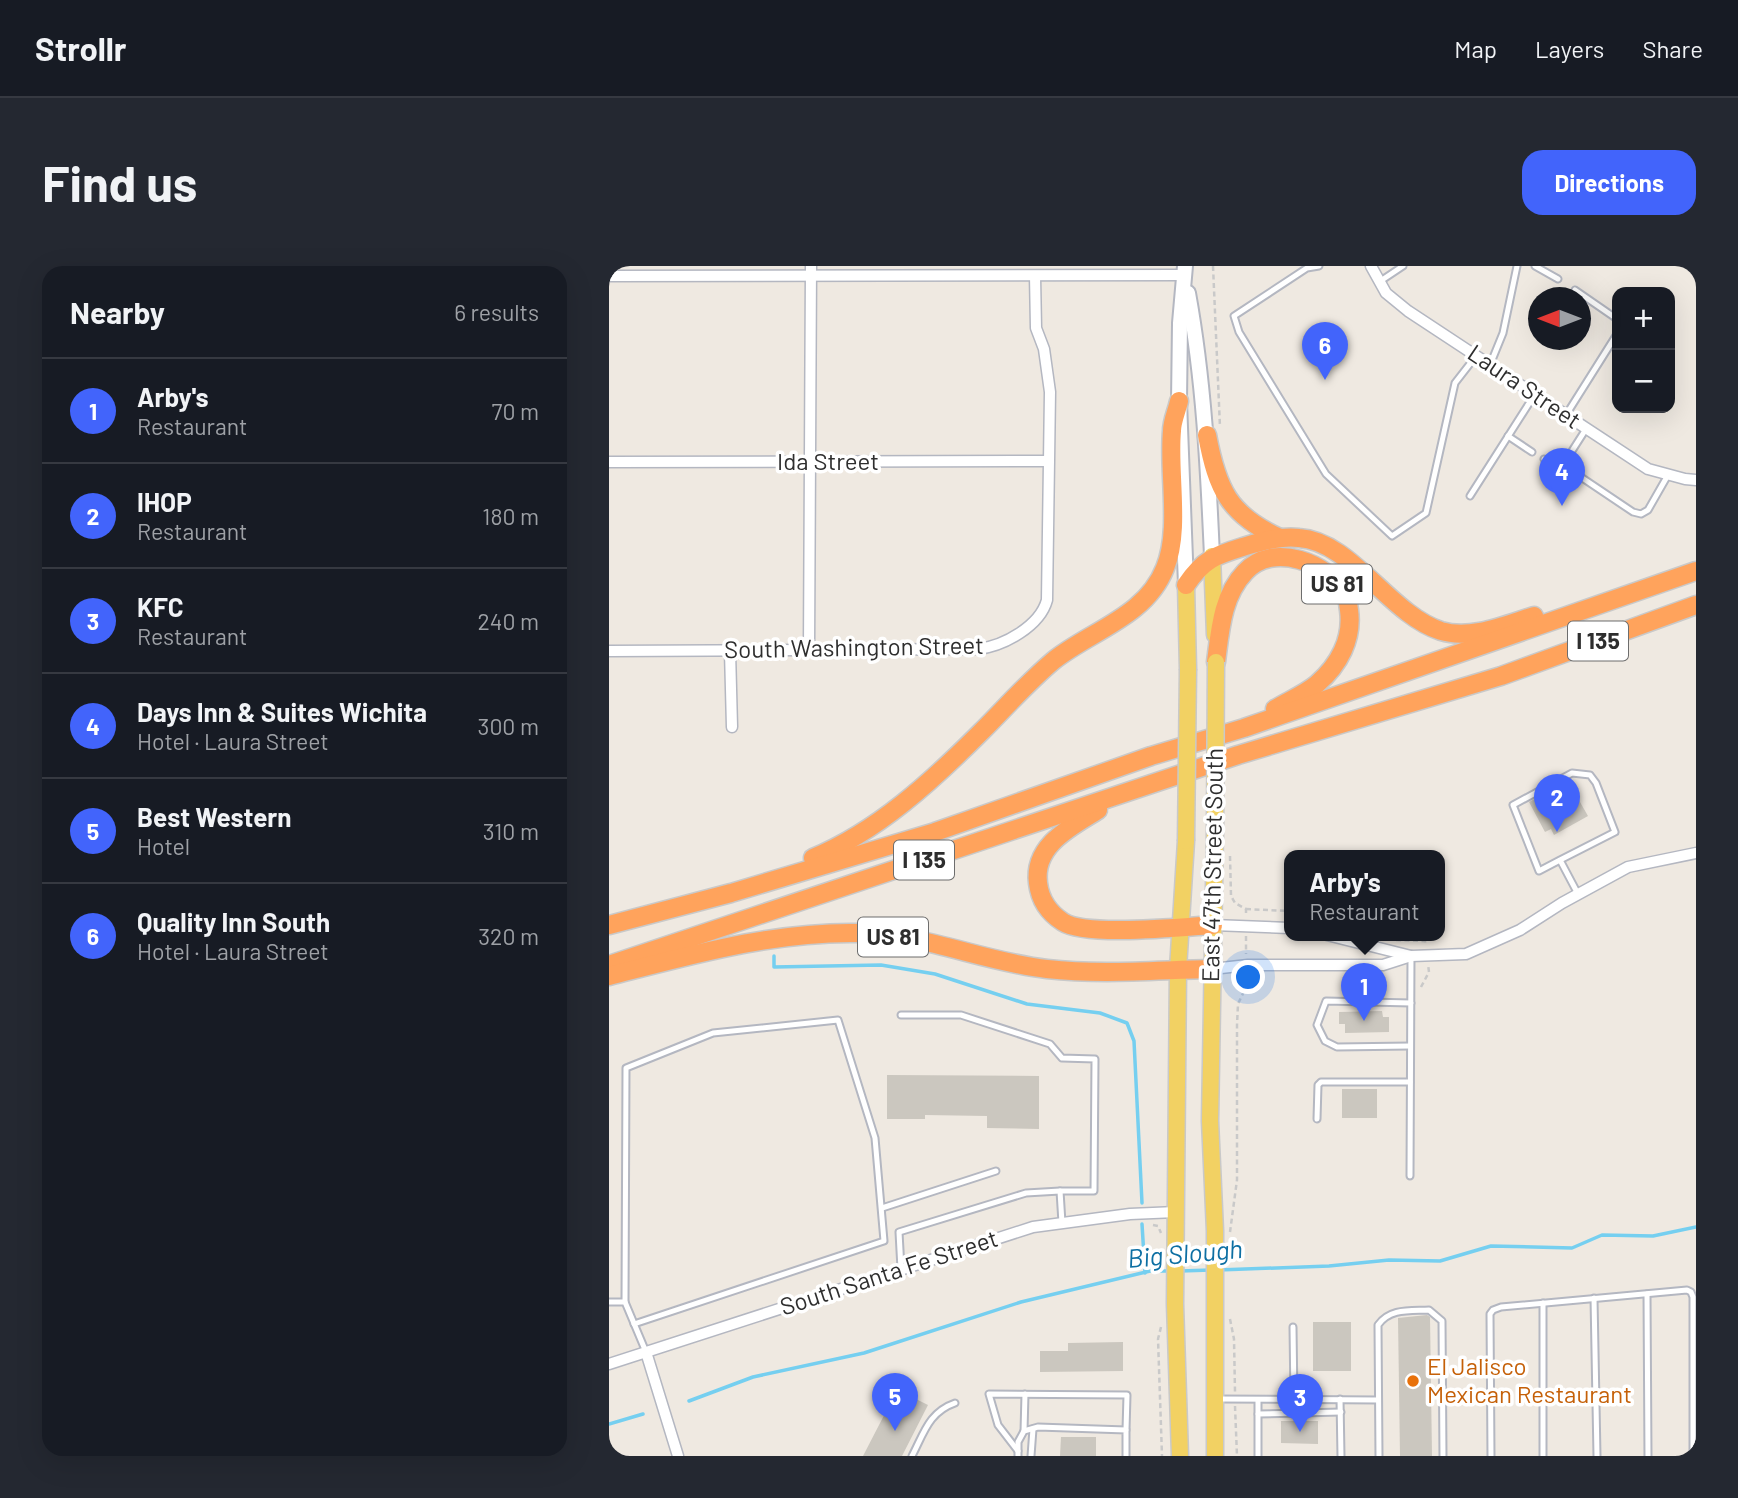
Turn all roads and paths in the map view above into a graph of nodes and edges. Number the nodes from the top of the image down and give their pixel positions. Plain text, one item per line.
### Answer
1 (1319, 266) edge
2 (1371, 266) edge
3 (1403, 266) edge
4 (1517, 266) edge
5 (1535, 266) edge
6 (811, 271) edge
7 (1185, 271) edge
8 (609, 276) edge
9 (1035, 276) junction
10 (1557, 279) dead end
11 (1380, 282) junction
12 (1591, 301) edge
13 (1612, 315) edge
14 (1612, 342) edge
15 (1476, 356) junction
16 (1490, 365) junction
17 (1535, 394) junction
18 (1179, 401) junction
19 (1566, 415) junction
20 (1586, 429) junction
21 (1207, 435) junction
22 (1508, 436) junction
23 (1532, 452) dead end
24 (1544, 459) dead end
25 (1048, 461) junction
26 (609, 462) edge
27 (810, 462) junction
28 (1563, 465) junction
29 (1668, 474) junction
30 (1696, 480) edge
31 (1470, 496) dead end
32 (1280, 538) junction
33 (1212, 556) junction
34 (1696, 571) edge
35 (1186, 585) junction
36 (1647, 589) junction
37 (1696, 605) edge
38 (809, 650) junction
39 (609, 651) edge
40 (730, 651) junction
41 (1216, 662) junction
42 (732, 727) dead end
43 (1244, 728) junction
44 (1119, 796) junction
45 (1696, 853) edge
46 (1230, 855) dead end
47 (1560, 860) junction
48 (731, 893) junction
49 (1579, 894) junction
50 (1246, 909) junction
51 (1284, 911) edge
52 (609, 925) edge
53 (1213, 925) junction
54 (1181, 927) junction
55 (1246, 927) junction
56 (1284, 928) edge
57 (1351, 941) edge
58 (1411, 956) junction
59 (609, 965) edge
60 (1246, 965) junction
61 (1178, 969) junction
62 (1212, 969) junction
63 (609, 976) edge
64 (1411, 1003) junction
65 (901, 1015) dead end
66 (1411, 1046) junction
67 (1410, 1082) junction
68 (1317, 1119) dead end
69 (996, 1171) dead end
70 (1410, 1176) dead end
71 (1060, 1191) junction
72 (882, 1208) junction
73 (1176, 1212) junction
74 (1062, 1223) junction
75 (1153, 1225) dead end
76 (1222, 1232) junction
77 (1169, 1234) junction
78 (901, 1269) junction
79 (1647, 1294) junction
80 (1594, 1298) junction
81 (609, 1302) edge
82 (625, 1302) junction
83 (1543, 1303) junction
84 (1229, 1313) dead end
85 (1162, 1321) dead end
86 (634, 1324) junction
87 (1293, 1327) dead end
88 (646, 1352) junction
89 (609, 1364) edge
90 (1024, 1394) junction
91 (1215, 1399) junction
92 (1340, 1399) junction
93 (1235, 1400) junction
94 (1294, 1400) junction
95 (1378, 1400) junction
96 (1258, 1401) junction
97 (955, 1403) dead end
98 (1341, 1412) junction
99 (1258, 1414) junction
100 (1033, 1429) junction
101 (1126, 1430) junction
102 (1024, 1431) junction
103 (1018, 1453) edge
104 (678, 1456) edge
105 (912, 1456) edge
106 (1031, 1456) edge
107 (1126, 1456) edge
108 (1162, 1456) edge
109 (1180, 1456) edge
110 (1215, 1456) edge
111 (1237, 1456) edge
112 (1258, 1456) edge
113 (1341, 1456) edge
114 (1379, 1456) edge
115 (1443, 1456) edge
116 (1491, 1456) edge
117 (1543, 1456) edge
118 (1597, 1456) edge
119 (1649, 1456) edge
120 (1693, 1456) edge

1 - 15 lane
2 - 11 street, Laura Street
3 - 11 lane
4 - 16 lane
5 - 10 lane
6 - 8 street
6 - 9 street
6 - 27 street
7 - 9 street
7 - 18 main road, East 47th Street South
7 - 21 main road, East 47th Street South
9 - 25 street, South Washington Street
11 - 15 street, Laura Street
12 - 13 lane
14 - 19 lane
15 - 16 street, Laura Street
16 - 17 street, Laura Street
17 - 19 street, Laura Street
17 - 22 lane
18 - 35 main road, East 47th Street South
18 - 48 highway
19 - 20 street, Laura Street
20 - 28 lane
20 - 29 street, Laura Street
21 - 32 highway
21 - 33 main road, East 47th Street South
22 - 23 lane
22 - 31 lane
24 - 28 lane
25 - 27 street, Ida Street
25 - 38 street, South Washington Street
26 - 27 street, Ida Street
27 - 38 street
28 - 29 lane
29 - 30 street, Laura Street
32 - 33 highway
32 - 36 highway
33 - 35 highway
33 - 41 main road, East 47th Street South
34 - 36 highway, I 135
35 - 54 main road, East 47th Street South, bridge
36 - 43 highway, I 135
37 - 44 highway, I 135
38 - 40 street, South Washington Street
39 - 40 street, South Washington Street
40 - 42 street
41 - 43 highway, US 81
41 - 53 main road, East 47th Street South / US 81, bridge
43 - 48 highway, I 135
44 - 54 highway
44 - 59 highway, I 135
45 - 49 street
46 - 50 path
47 - 47 lane
47 - 49 lane
48 - 52 highway, I 135
49 - 58 street
50 - 51 path
50 - 55 path
53 - 54 highway
53 - 55 street
53 - 62 main road, East 47th Street South / US 81
54 - 61 main road, East 47th Street South
55 - 56 street
55 - 60 path
57 - 58 street
58 - 60 street
58 - 64 lane
60 - 62 street
60 - 76 path
61 - 62 highway, US 81
61 - 63 highway, US 81
61 - 73 main road, East 47th Street South
62 - 76 main road, East 47th Street South / US 81
64 - 66 lane
64 - 66 lane
65 - 71 lane
66 - 67 lane
67 - 68 lane
67 - 70 lane
69 - 72 lane
71 - 74 lane
71 - 78 lane
72 - 82 lane
72 - 86 lane
73 - 74 street, South Santa Fe Street
73 - 77 main road, East 47th Street South
74 - 78 street, South Santa Fe Street
75 - 77 path
76 - 91 main road, East 47th Street South / US 81
77 - 109 main road, East 47th Street South
78 - 88 street, South Santa Fe Street
79 - 80 lane
79 - 119 lane
79 - 120 lane
80 - 83 lane
80 - 118 lane
81 - 82 lane
82 - 86 lane
83 - 116 lane
83 - 117 lane
84 - 93 path
85 - 108 path
86 - 88 lane
87 - 94 lane
88 - 89 street, South Santa Fe Street
88 - 104 street
90 - 101 lane
90 - 102 lane
90 - 103 lane
91 - 93 lane
91 - 110 main road, East 47th Street South / US 81
92 - 94 lane
92 - 95 lane
92 - 98 lane
93 - 96 lane
93 - 111 path
94 - 96 lane
95 - 114 lane
95 - 115 lane
96 - 99 lane
97 - 105 lane
98 - 99 lane
98 - 113 lane
99 - 112 lane
100 - 101 lane
100 - 102 lane
100 - 106 lane
101 - 107 lane
102 - 103 lane

